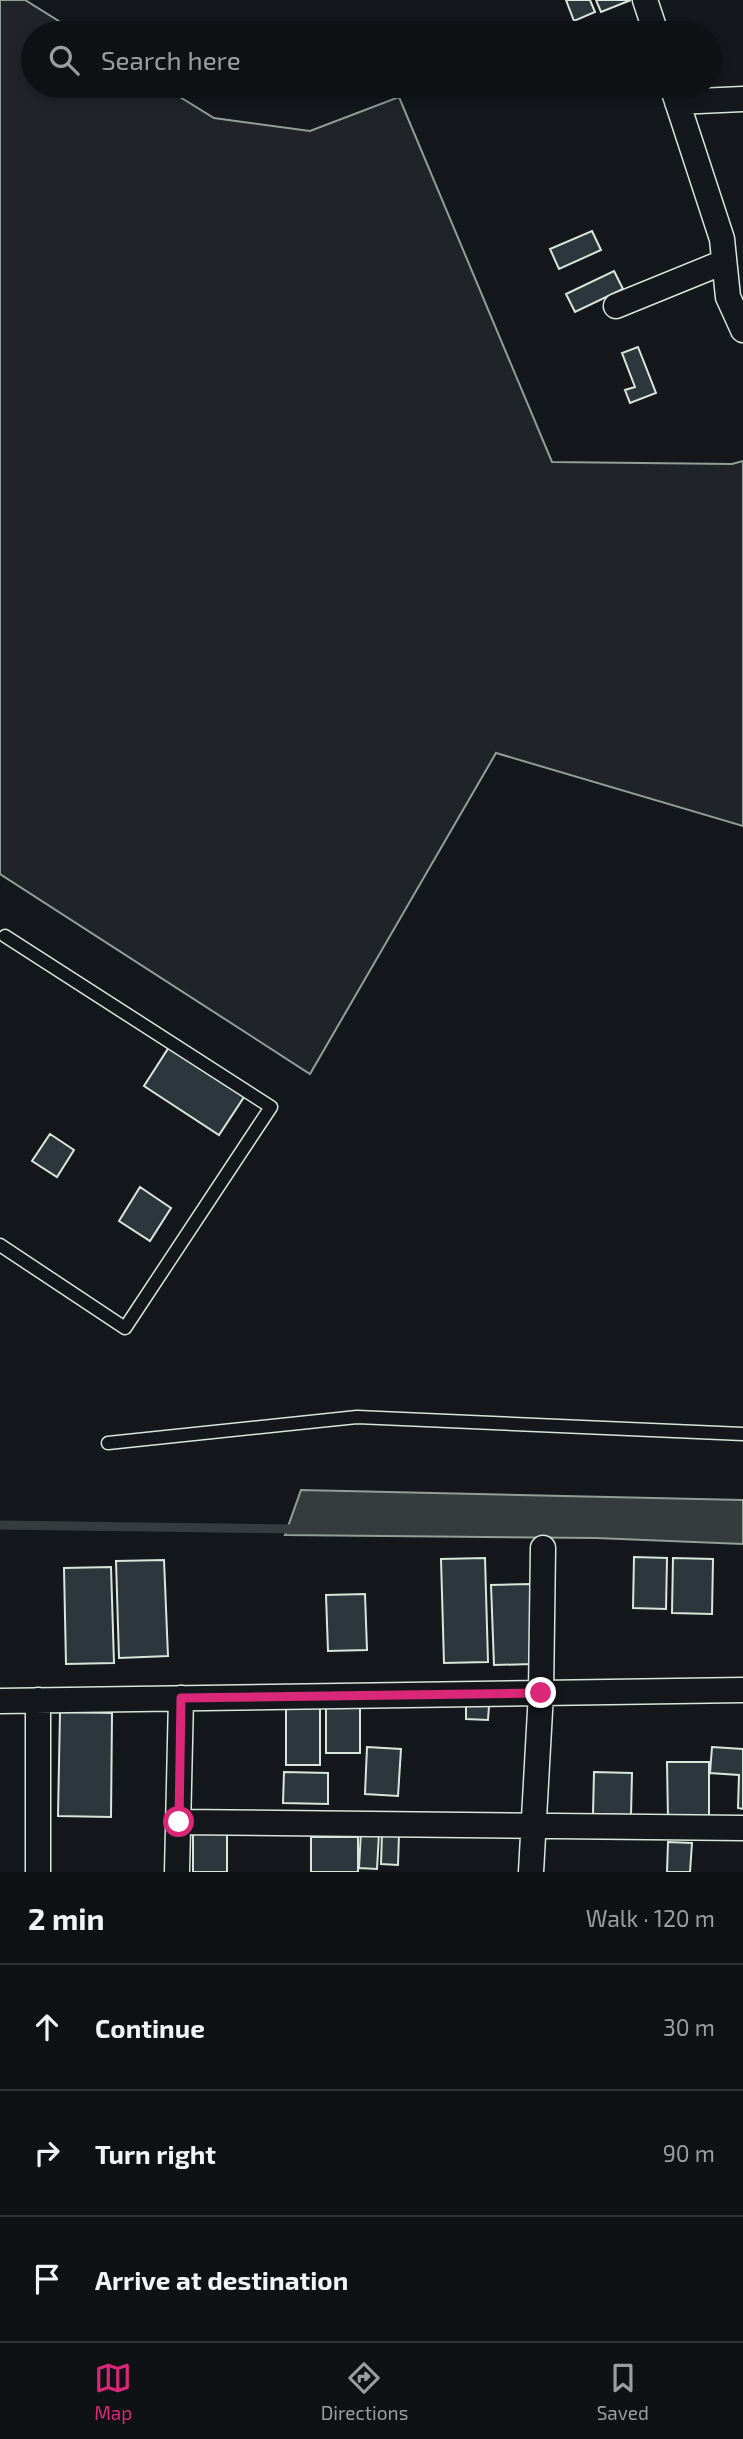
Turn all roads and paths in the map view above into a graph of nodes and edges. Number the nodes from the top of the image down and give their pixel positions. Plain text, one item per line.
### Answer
1 (645, 0) edge
2 (652, 21) edge
3 (722, 97) edge
4 (676, 98) edge
5 (743, 99) edge
6 (730, 244) edge
7 (616, 306) dead end
8 (743, 330) edge
9 (2, 938) edge
10 (0, 1245) edge
11 (743, 1434) edge
12 (108, 1443) dead end
13 (543, 1548) dead end
14 (743, 1690) edge
15 (541, 1693) junction
16 (181, 1698) junction
17 (38, 1700) junction
18 (0, 1701) edge
19 (179, 1822) junction
20 (534, 1827) junction
21 (743, 1828) edge
22 (38, 1872) edge
23 (177, 1872) edge
24 (531, 1872) edge

1 - 2 street
3 - 5 street
4 - 6 street
6 - 7 street
6 - 8 street
9 - 10 lane
11 - 12 lane
13 - 15 street
14 - 15 street
15 - 16 street
15 - 20 street
16 - 17 street
16 - 19 street
17 - 18 street
17 - 22 street
19 - 20 street
19 - 23 street
20 - 21 street
20 - 24 street

